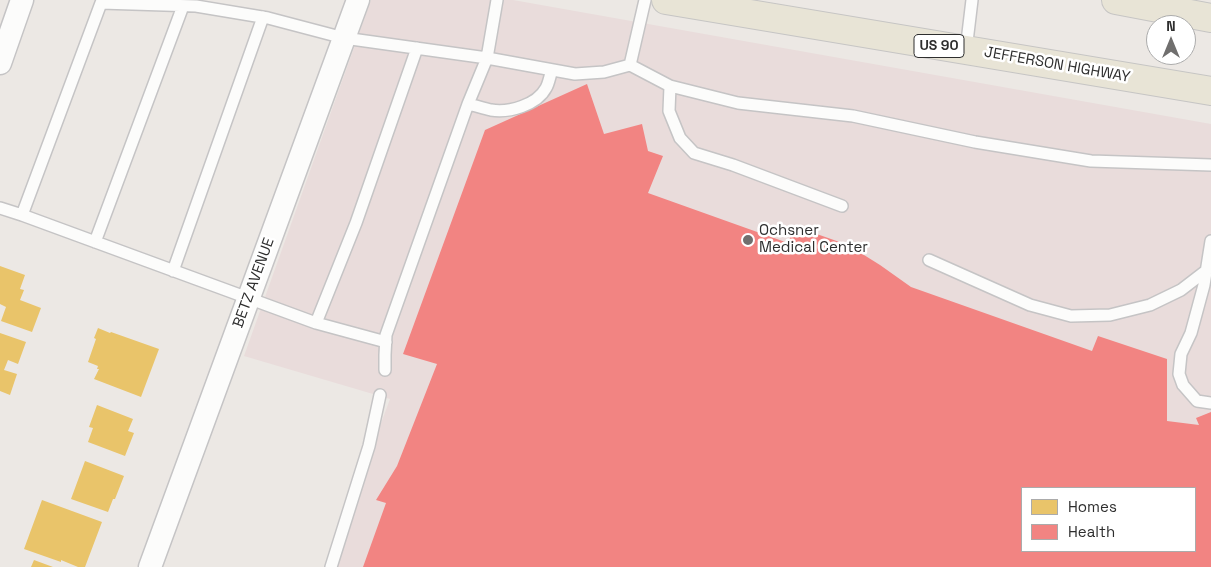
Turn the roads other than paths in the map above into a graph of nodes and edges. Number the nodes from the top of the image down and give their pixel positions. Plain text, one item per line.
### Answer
1 (22, 0) edge
2 (358, 0) edge
3 (497, 0) edge
4 (645, 0) edge
5 (666, 0) edge
6 (972, 0) edge
7 (1116, 0) edge
8 (183, 6) junction
9 (263, 17) junction
10 (1211, 18) edge
11 (344, 38) junction
12 (417, 48) junction
13 (966, 50) junction
14 (486, 58) junction
15 (0, 64) edge
16 (630, 65) junction
17 (552, 70) junction
18 (670, 86) junction
19 (1211, 91) edge
20 (468, 104) junction
21 (1211, 166) edge
22 (842, 206) dead end
23 (0, 208) edge
24 (22, 215) junction
25 (1211, 240) edge
26 (95, 242) junction
27 (929, 260) dead end
28 (1207, 270) junction
29 (173, 271) junction
30 (1208, 288) edge
31 (249, 298) junction
32 (316, 323) junction
33 (386, 342) junction
34 (385, 370) dead end
35 (380, 395) dead end
36 (1211, 403) edge
37 (150, 567) edge
38 (331, 567) edge

1 - 15 street
2 - 11 street, BETZ AVENUE
3 - 14 lane
4 - 16 lane
5 - 13 main road, JEFFERSON HIGHWAY / US 90
6 - 13 lane
7 - 10 main road
8 - 9 lane
8 - 24 lane
8 - 26 lane
9 - 11 lane
9 - 29 lane
11 - 12 lane
11 - 31 street, BETZ AVENUE
12 - 14 lane
12 - 32 lane
13 - 19 main road, JEFFERSON HIGHWAY / US 90
14 - 17 lane
14 - 20 lane
16 - 17 lane
16 - 18 lane
17 - 20 lane
18 - 21 lane
18 - 22 lane
20 - 33 lane
23 - 24 lane
24 - 26 lane
25 - 28 lane
26 - 29 lane
27 - 28 lane
28 - 30 lane
29 - 31 lane
30 - 36 lane
31 - 32 lane
31 - 37 street, BETZ AVENUE
32 - 33 lane
33 - 34 lane
35 - 38 lane

